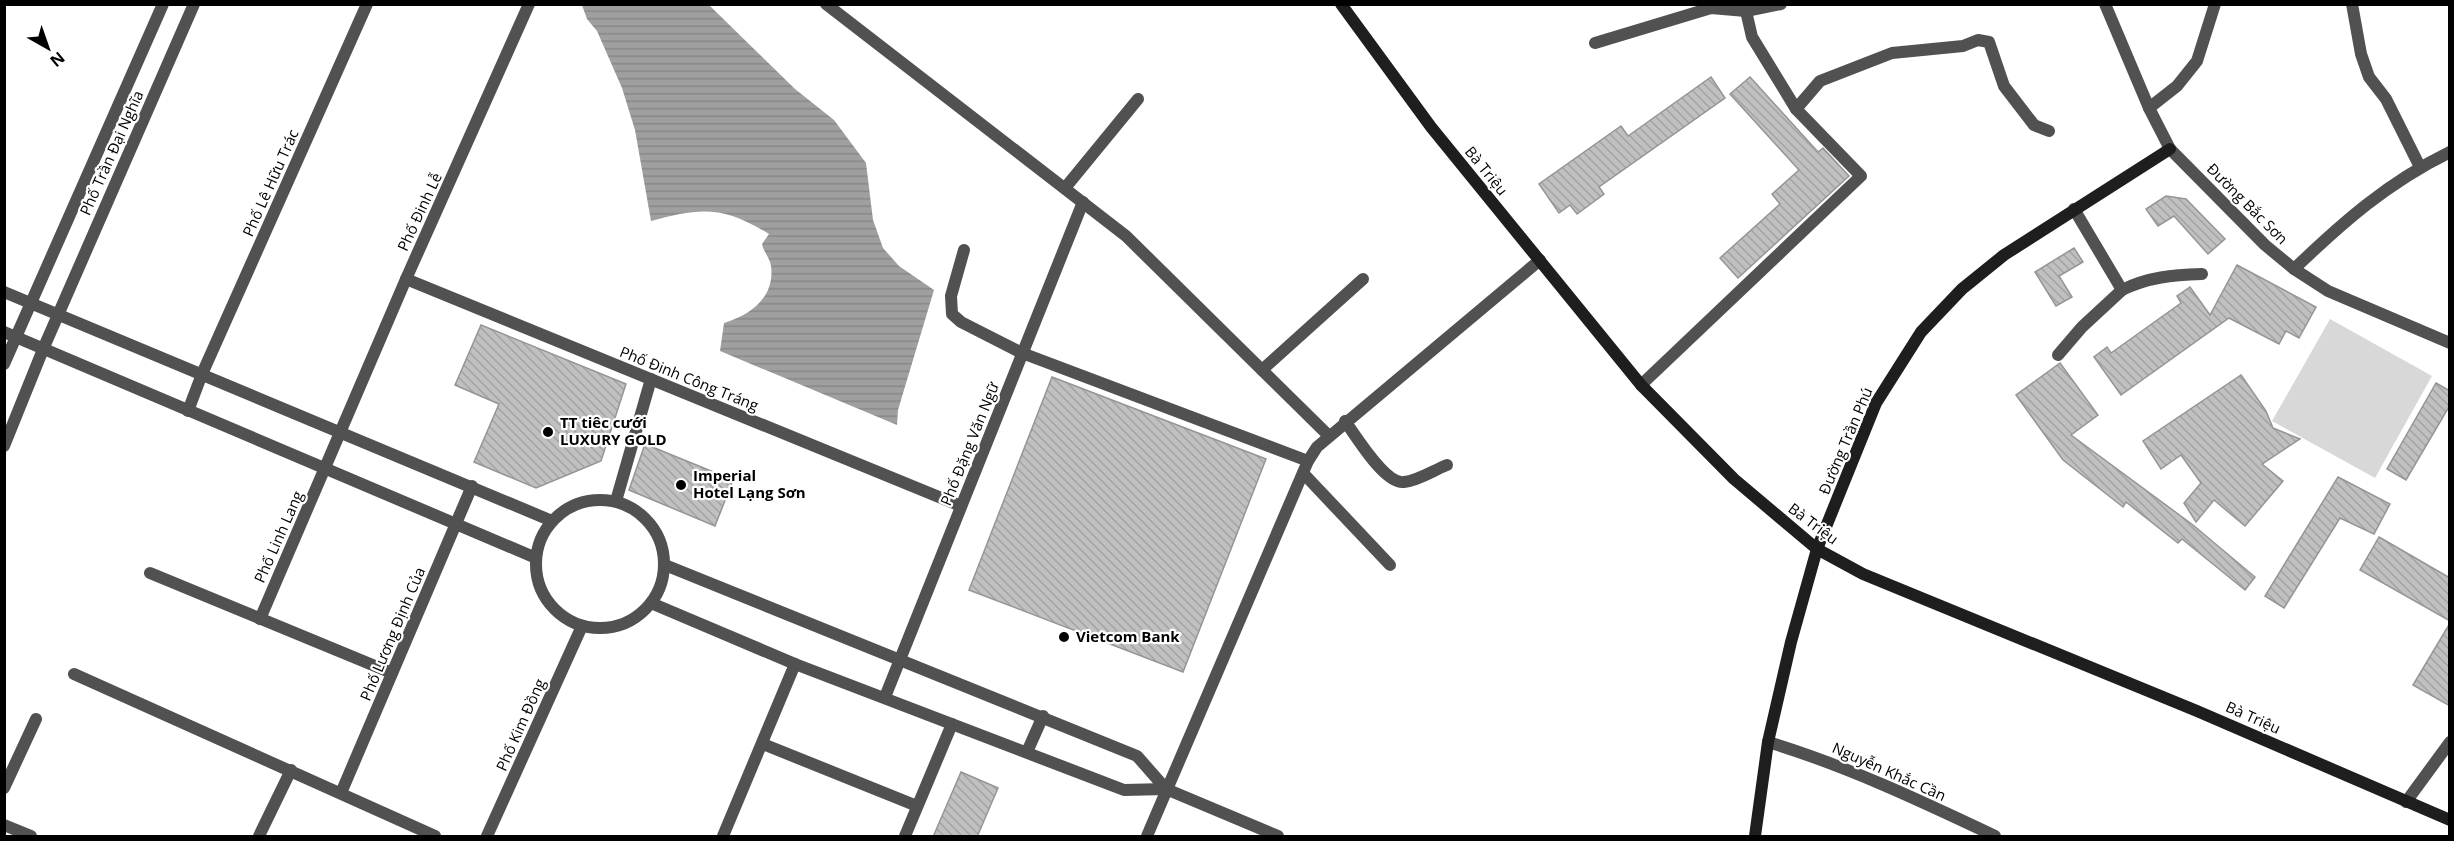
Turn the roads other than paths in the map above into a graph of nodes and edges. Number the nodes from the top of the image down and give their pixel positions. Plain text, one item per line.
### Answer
1 (163, 4) edge
2 (194, 4) edge
3 (367, 4) edge
4 (529, 4) edge
5 (826, 4) edge
6 (1341, 4) edge
7 (1781, 4) edge
8 (2105, 4) edge
9 (2215, 4) edge
10 (2352, 4) edge
11 (1746, 11) junction
12 (1595, 43) dead end
13 (1138, 99) dead end
14 (2149, 108) junction
15 (1796, 109) junction
16 (2049, 131) dead end
17 (2170, 149) junction
18 (2450, 152) edge
19 (2420, 166) junction
20 (1065, 188) junction
21 (1083, 201) junction
22 (2074, 209) junction
23 (964, 250) dead end
24 (1540, 260) junction
25 (2294, 269) junction
26 (2202, 274) dead end
27 (406, 279) junction
28 (1363, 279) dead end
29 (2121, 290) junction
30 (4, 292) edge
31 (30, 303) junction
32 (58, 314) junction
33 (10, 334) edge
34 (2450, 343) edge
35 (44, 347) junction
36 (1022, 353) junction
37 (2058, 355) dead end
38 (4, 364) edge
39 (1262, 370) junction
40 (202, 374) junction
41 (651, 379) junction
42 (1641, 385) junction
43 (188, 411) junction
44 (1345, 421) junction
45 (341, 433) junction
46 (1328, 435) junction
47 (4, 446) edge
48 (1447, 465) dead end
49 (326, 467) junction
50 (1305, 467) junction
51 (472, 486) junction
52 (616, 501) junction
53 (961, 506) junction
54 (552, 521) junction
55 (456, 522) junction
56 (1817, 549) junction
57 (536, 558) junction
58 (1390, 565) dead end
59 (665, 566) junction
60 (150, 573) dead end
61 (651, 603) junction
62 (260, 619) junction
63 (582, 626) junction
64 (899, 661) junction
65 (795, 664) junction
66 (392, 673) junction
67 (74, 674) dead end
68 (885, 697) junction
69 (1042, 716) junction
70 (36, 719) dead end
71 (952, 724) junction
72 (1768, 742) junction
73 (2450, 742) edge
74 (763, 744) junction
75 (1028, 752) junction
76 (291, 770) junction
77 (4, 788) edge
78 (1167, 789) junction
79 (341, 793) junction
80 (2406, 802) junction
81 (917, 806) junction
82 (2450, 819) edge
83 (4, 825) edge
84 (31, 837) edge
85 (259, 837) edge
86 (435, 837) edge
87 (487, 837) edge
88 (723, 837) edge
89 (905, 837) edge
90 (1147, 837) edge
91 (1278, 837) edge
92 (1755, 837) edge
93 (1995, 837) edge

1 - 31 street, Phố Trần Đại Nghĩa
2 - 32 street, Phố Trần Đại Nghĩa
3 - 40 street, Phố Lê Hữu Trác
4 - 27 street, Phố Đinh Lễ
5 - 20 street
6 - 24 main road, Bà Triệu
7 - 11 street
8 - 14 street, Đường Bắc Sơn
9 - 14 street
10 - 19 street
11 - 12 street
11 - 15 street
13 - 20 street
14 - 17 street, Đường Bắc Sơn
15 - 16 street
15 - 42 street
17 - 22 main road, Đường Trần Phú
17 - 25 street, Đường Bắc Sơn
18 - 19 street
19 - 25 street
20 - 21 street
21 - 36 street, Phố Đặng Văn Ngữ
21 - 39 street
22 - 29 street
22 - 56 main road, Đường Trần Phú
23 - 36 street
24 - 42 main road, Bà Triệu
24 - 44 street
25 - 34 street, Đường Bắc Sơn
26 - 29 street
27 - 41 street, Phố Đinh Công Tráng
27 - 45 street, Phố Đinh Lễ
28 - 39 street
29 - 37 street
30 - 31 street
31 - 32 street
31 - 33 street, Phố Trần Đại Nghĩa
32 - 35 street, Phố Trần Đại Nghĩa
32 - 40 street
33 - 35 street
33 - 38 street, Phố Trần Đại Nghĩa
35 - 43 street
35 - 47 street, Phố Trần Đại Nghĩa
36 - 50 street
36 - 53 street, Phố Đặng Văn Ngữ
39 - 46 street
40 - 43 street, Phố Lê Hữu Trác
40 - 45 street
41 - 52 street
41 - 53 street, Phố Đinh Công Tráng
42 - 56 main road, Bà Triệu
43 - 49 street
44 - 46 street
44 - 48 street
45 - 49 street, Phố Linh Lang
45 - 51 street
46 - 50 street
49 - 55 street
49 - 62 street, Phố Linh Lang
50 - 58 street
50 - 78 street
51 - 54 street
51 - 55 street, Phố Lương Định Của
52 - 54 street
52 - 59 street
53 - 64 street, Phố Đặng Văn Ngữ
54 - 57 street
55 - 57 street
55 - 66 street, Phố Lương Định Của
56 - 72 main road, Đường Trần Phú
56 - 80 main road, Bà Triệu
57 - 63 street
59 - 61 street
59 - 64 street
60 - 62 street
61 - 63 street
61 - 65 street
62 - 66 street
63 - 87 street, Phố Kim Đồng
64 - 68 street, Phố Đặng Văn Ngữ
64 - 69 street
65 - 68 street
65 - 74 street
66 - 79 street, Phố Lương Định Của
67 - 76 street
68 - 71 street
69 - 75 street
69 - 78 street
70 - 77 street
71 - 75 street
71 - 81 street
72 - 92 main road, Đường Trần Phú
72 - 93 street, Nguyễn Khắc Cần
73 - 80 street
74 - 81 street
74 - 88 street
75 - 78 street
76 - 79 street
76 - 85 street
78 - 90 street
78 - 91 street
79 - 86 street
80 - 82 main road, Bà Triệu
81 - 89 street
83 - 84 street

